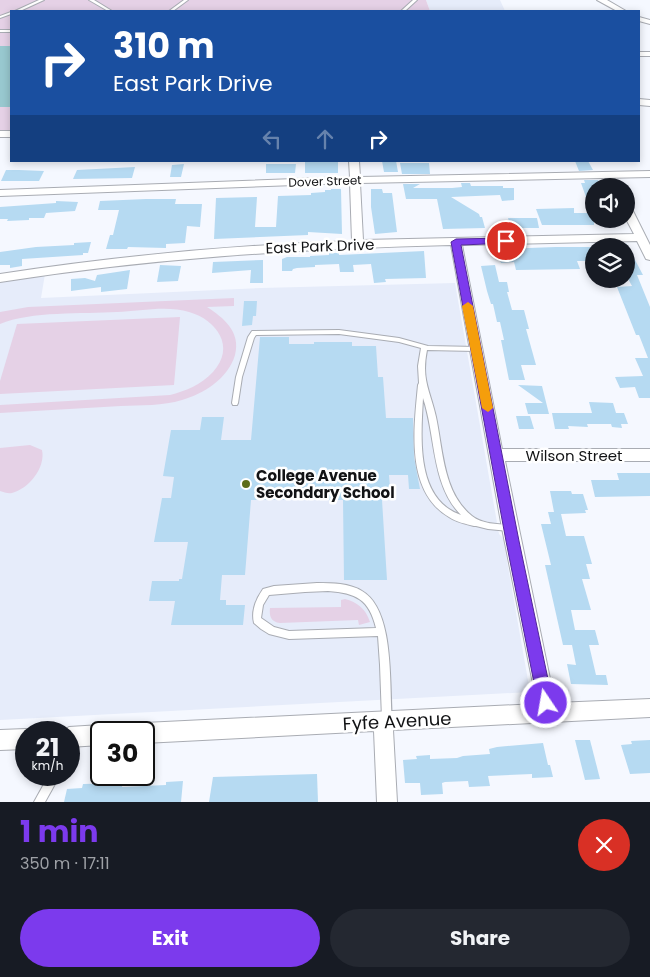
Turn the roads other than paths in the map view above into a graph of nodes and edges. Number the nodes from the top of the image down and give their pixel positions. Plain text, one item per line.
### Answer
1 (42, 0) edge
2 (91, 0) edge
3 (185, 0) edge
4 (415, 0) edge
5 (601, 0) edge
6 (26, 8) junction
7 (20, 10) edge
8 (30, 10) edge
9 (108, 10) edge
10 (172, 10) edge
11 (404, 10) edge
12 (620, 10) edge
13 (354, 162) edge
14 (650, 174) edge
15 (610, 175) junction
16 (612, 178) edge
17 (355, 180) junction
18 (0, 193) edge
19 (635, 225) edge
20 (641, 237) junction
21 (456, 242) junction
22 (358, 245) junction
23 (650, 256) edge
24 (0, 278) edge
25 (424, 347) junction
26 (476, 349) junction
27 (421, 377) junction
28 (235, 404) dead end
29 (650, 454) edge
30 (497, 455) junction
31 (481, 525) junction
32 (510, 528) junction
33 (380, 632) junction
34 (650, 708) edge
35 (548, 713) junction
36 (385, 722) junction
37 (155, 732) edge
38 (15, 739) edge
39 (0, 740) edge
40 (48, 786) edge
41 (39, 802) edge
42 (387, 802) edge

1 - 6 lane
2 - 9 lane
3 - 10 lane
4 - 11 lane
5 - 12 street
6 - 7 lane
6 - 8 lane
13 - 17 street
14 - 15 street, Dover Street
15 - 16 street
15 - 17 street, Dover Street
17 - 18 street, Dover Street
17 - 22 street
19 - 20 street
20 - 21 street, East Park Drive
20 - 23 street
21 - 22 street, East Park Drive
21 - 26 street
22 - 24 street, East Park Drive
25 - 26 lane
25 - 27 lane
25 - 28 lane
26 - 30 street
27 - 31 lane
27 - 31 lane
29 - 30 street, Wilson Street
30 - 32 street
31 - 32 lane
32 - 35 street
33 - 33 lane
33 - 36 lane
34 - 35 street, Fyfe Avenue
35 - 36 street, Fyfe Avenue
36 - 37 street, Fyfe Avenue
36 - 42 street
38 - 39 street
40 - 41 lane

